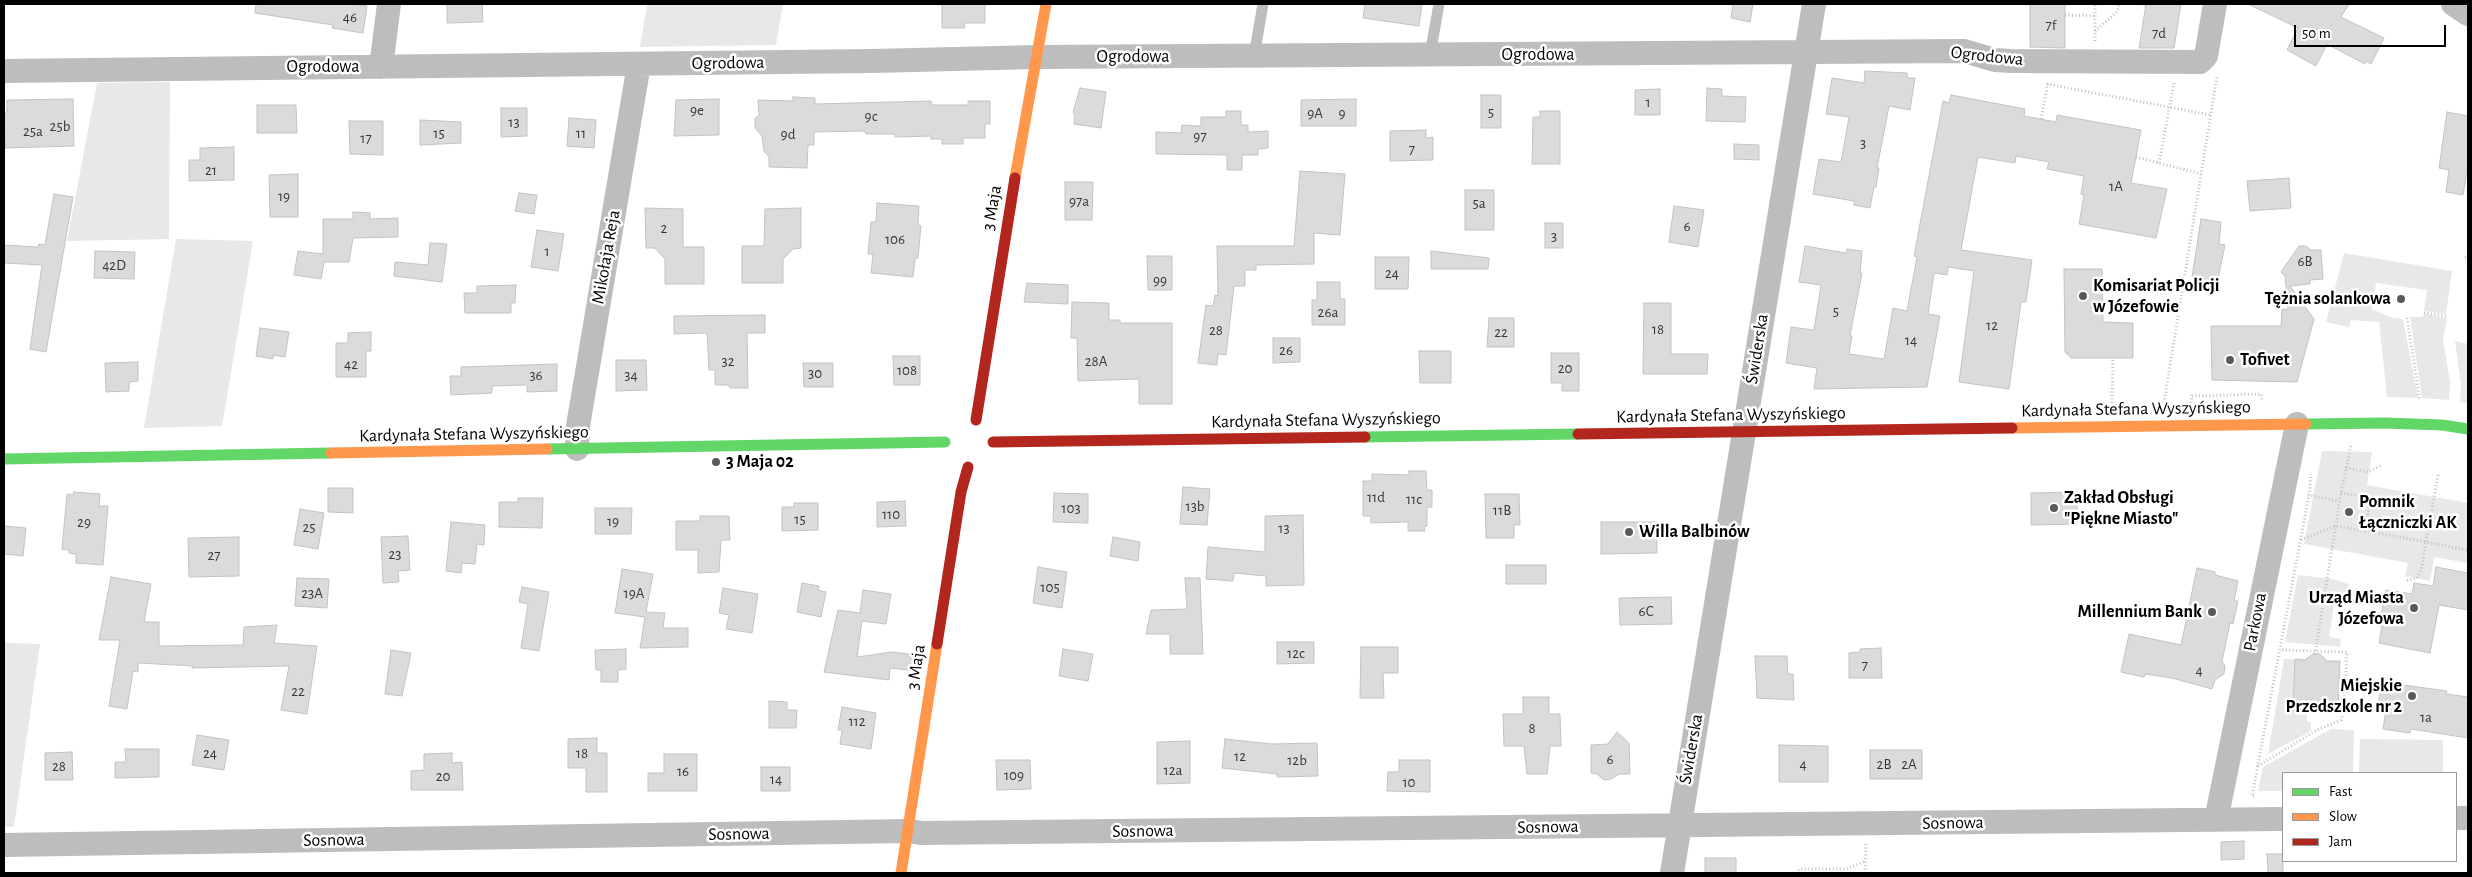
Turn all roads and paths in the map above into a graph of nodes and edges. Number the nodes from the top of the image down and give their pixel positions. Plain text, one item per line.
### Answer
1 (388, 4) edge
2 (1046, 4) edge
3 (1263, 4) edge
4 (1439, 4) edge
5 (1814, 4) edge
6 (2095, 4) edge
7 (2119, 4) edge
8 (2141, 4) edge
9 (2215, 4) edge
10 (2146, 5) edge
11 (2065, 16) dead end
12 (2095, 16) junction
13 (2095, 31) junction
14 (2095, 48) dead end
15 (1806, 53) junction
16 (1430, 55) junction
17 (1254, 56) junction
18 (1037, 57) junction
19 (639, 64) junction
20 (381, 66) junction
21 (2218, 70) dead end
22 (4, 71) edge
23 (2049, 77) dead end
24 (2175, 79) dead end
25 (2039, 83) dead end
26 (2048, 85) junction
27 (2170, 108) junction
28 (2211, 115) junction
29 (2042, 119) dead end
30 (2136, 157) dead end
31 (2159, 163) junction
32 (2201, 174) junction
33 (2424, 313) dead end
34 (2447, 316) dead end
35 (2407, 318) dead end
36 (2112, 358) dead end
37 (2420, 401) dead end
38 (2262, 405) dead end
39 (2112, 406) dead end
40 (2164, 406) dead end
41 (2184, 406) dead end
42 (963, 420) dead end
43 (2297, 424) junction
44 (950, 428) dead end
45 (2468, 429) edge
46 (1743, 432) junction
47 (987, 434) junction
48 (945, 442) junction
49 (2351, 445) dead end
50 (577, 449) junction
51 (4, 459) edge
52 (982, 463) dead end
53 (2311, 465) dead end
54 (2382, 465) dead end
55 (968, 467) junction
56 (2346, 468) junction
57 (2438, 475) dead end
58 (2283, 490) junction
59 (2341, 493) junction
60 (2309, 496) junction
61 (2339, 501) junction
62 (2335, 526) junction
63 (2365, 531) junction
64 (2301, 540) junction
65 (2426, 542) junction
66 (2468, 550) edge
67 (2405, 581) dead end
68 (2280, 650) junction
69 (2315, 652) junction
70 (2258, 766) junction
71 (2260, 796) dead end
72 (2282, 819) edge
73 (2216, 820) junction
74 (1680, 826) junction
75 (908, 831) junction
76 (1866, 843) dead end
77 (4, 845) edge
78 (1866, 861) junction
79 (1841, 871) edge
80 (901, 873) edge
81 (1672, 873) edge
82 (1796, 873) edge
83 (1865, 873) edge

1 - 20 street
2 - 18 street, 3 Maja
3 - 17 lane
4 - 16 lane
5 - 15 street, Świderska
6 - 12 path
7 - 13 path
8 - 10 path
9 - 15 street, Ogrodowa
11 - 12 path
12 - 13 path
13 - 14 path
15 - 16 street, Ogrodowa
15 - 46 street, Świderska
16 - 17 street, Ogrodowa
17 - 18 street, Ogrodowa
18 - 19 street, Ogrodowa
18 - 47 street, 3 Maja
19 - 20 street, Ogrodowa
19 - 50 street, Mikołaja Reja
20 - 22 street, Ogrodowa
21 - 28 path
23 - 26 path
24 - 27 path
25 - 26 path
26 - 27 path
26 - 29 path
27 - 28 path
27 - 31 path
28 - 32 path
30 - 31 path
31 - 32 path
32 - 40 path
33 - 34 path
35 - 37 path
36 - 39 path
38 - 41 path
42 - 47 street, Kardynała Stefana Wyszyńskiego
43 - 45 street, Kardynała Stefana Wyszyńskiego
43 - 46 street, Kardynała Stefana Wyszyńskiego
43 - 58 street, Parkowa
44 - 48 street
46 - 47 street, Kardynała Stefana Wyszyńskiego
46 - 74 street, Świderska
48 - 50 street, Kardynała Stefana Wyszyńskiego
48 - 55 street
49 - 56 path
50 - 51 street, Kardynała Stefana Wyszyńskiego
52 - 55 street
53 - 60 path
54 - 56 path
55 - 75 street, 3 Maja
56 - 59 path
57 - 65 path
58 - 60 path
58 - 73 street, Parkowa
59 - 61 path
59 - 63 path
60 - 61 path
60 - 64 path
61 - 62 path
62 - 63 path
62 - 64 path
62 - 69 path
63 - 65 path
64 - 68 path
65 - 66 path
65 - 67 path
68 - 69 path
68 - 70 path
69 - 70 path
70 - 71 path
72 - 73 street, Sosnowa
73 - 74 street, Sosnowa
74 - 75 street, Sosnowa
74 - 81 street, Świderska
75 - 77 street, Sosnowa
75 - 80 street, 3 Maja
76 - 78 path
78 - 79 path
78 - 83 path
79 - 82 path

